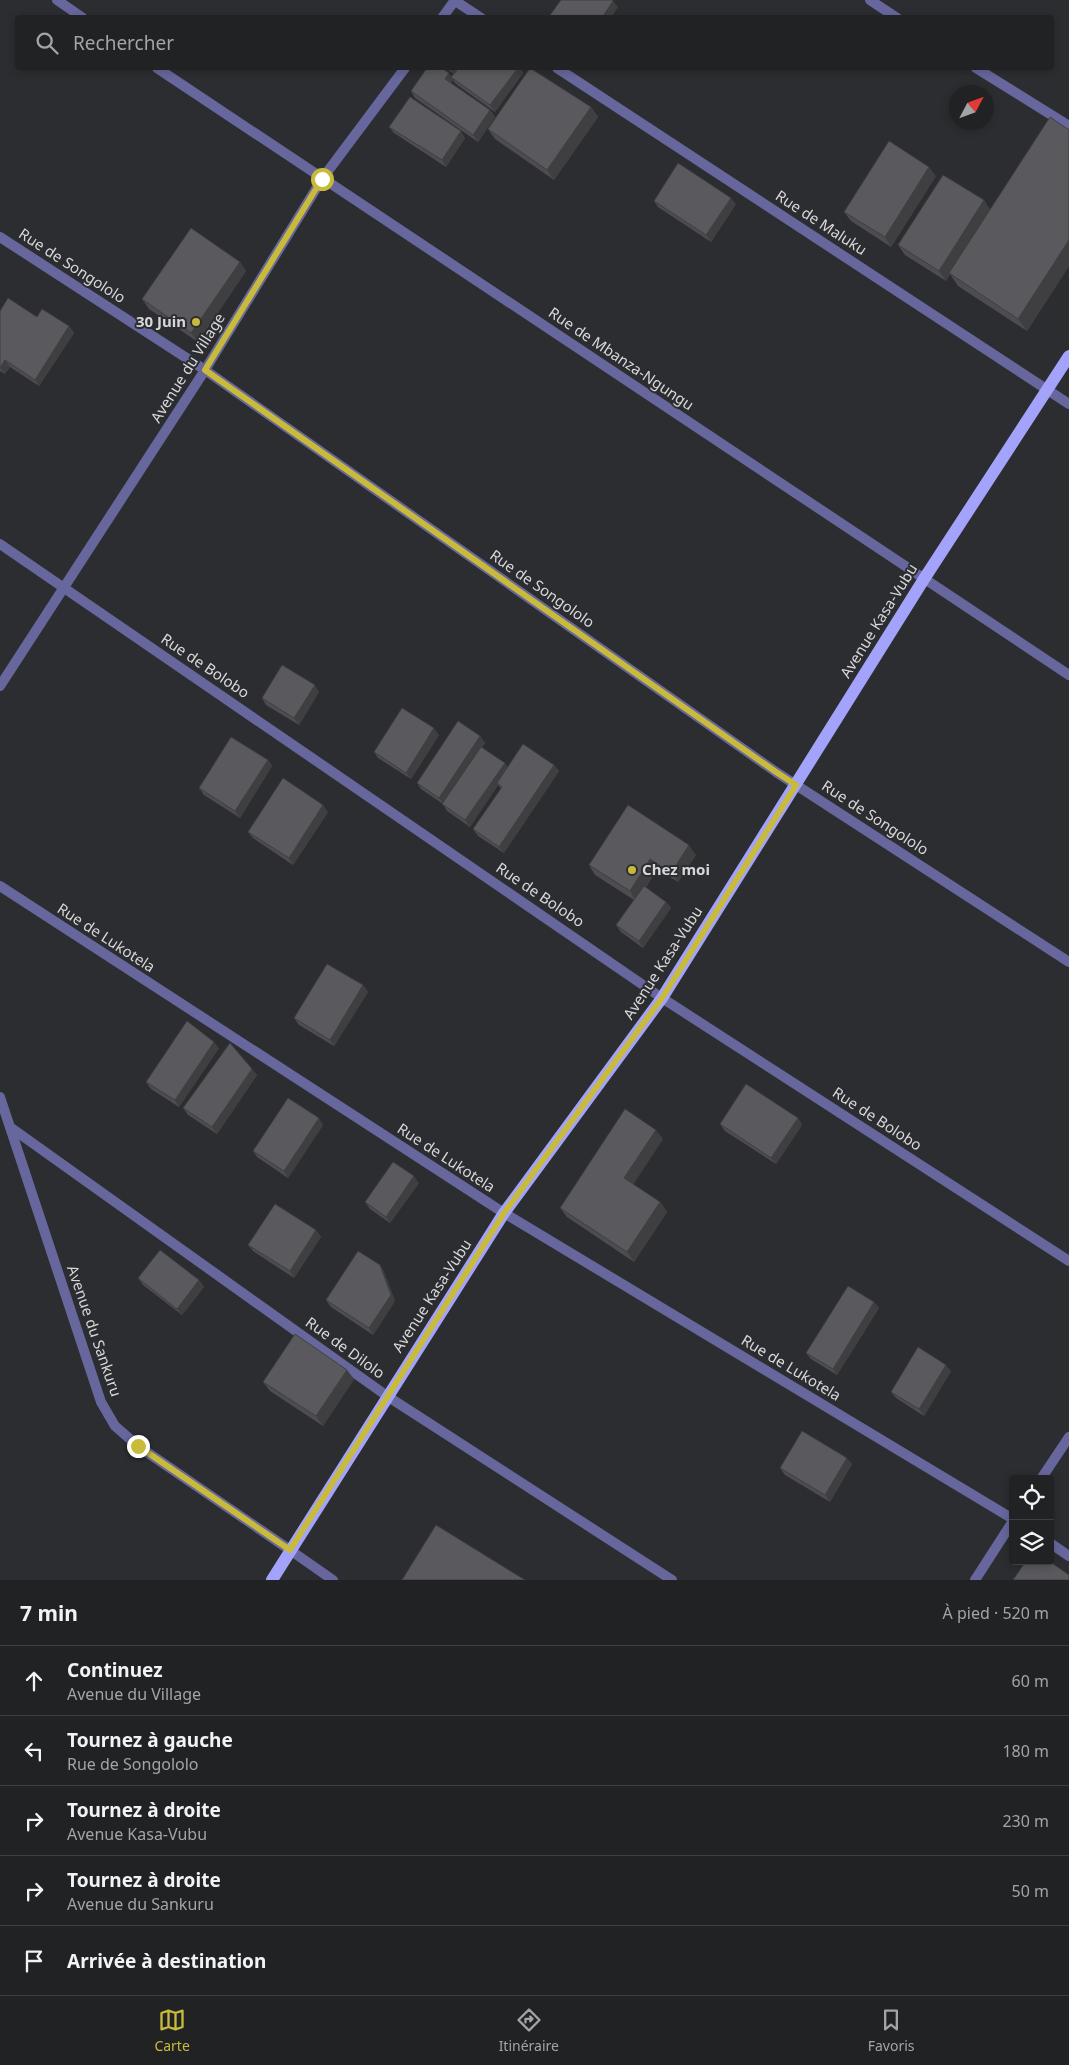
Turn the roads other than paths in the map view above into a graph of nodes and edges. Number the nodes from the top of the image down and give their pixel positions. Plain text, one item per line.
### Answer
1 (57, 0) edge
2 (454, 0) edge
3 (870, 0) edge
4 (78, 15) edge
5 (444, 15) edge
6 (476, 15) edge
7 (892, 15) edge
8 (160, 70) edge
9 (404, 70) edge
10 (560, 70) edge
11 (979, 70) edge
12 (1069, 126) edge
13 (322, 179) junction
14 (0, 237) edge
15 (1069, 356) edge
16 (205, 370) junction
17 (1047, 389) junction
18 (1069, 404) edge
19 (0, 544) edge
20 (924, 580) junction
21 (64, 587) junction
22 (1069, 676) edge
23 (0, 686) edge
24 (796, 785) junction
25 (0, 886) edge
26 (1069, 962) edge
27 (662, 998) junction
28 (0, 1097) edge
29 (10, 1126) junction
30 (504, 1213) junction
31 (1069, 1261) edge
32 (387, 1396) junction
33 (1069, 1437) edge
34 (1044, 1475) edge
35 (1009, 1518) edge
36 (1009, 1526) edge
37 (1054, 1546) edge
38 (290, 1550) junction
39 (1069, 1556) edge
40 (272, 1580) edge
41 (333, 1580) edge
42 (672, 1580) edge
43 (975, 1580) edge

1 - 4 street
2 - 5 street
2 - 6 street
3 - 7 street
8 - 13 street, Rue de Mbanza-Ngungu
9 - 13 street, Avenue du Village
10 - 17 street, Rue de Maluku
11 - 12 street
13 - 16 street, Avenue du Village
13 - 20 street, Rue de Mbanza-Ngungu
14 - 16 street, Rue de Songololo
15 - 17 main road, Avenue Kasa-Vubu
16 - 21 street, Avenue du Village
16 - 24 street, Rue de Songololo
17 - 18 street, Rue de Maluku
17 - 20 main road, Avenue Kasa-Vubu
19 - 21 street, Rue de Bolobo
20 - 22 street, Rue de Mbanza-Ngungu
20 - 24 main road, Avenue Kasa-Vubu
21 - 23 street, Avenue du Village
21 - 27 street, Rue de Bolobo
24 - 26 street, Rue de Songololo
24 - 27 main road, Avenue Kasa-Vubu
25 - 30 street, Rue de Lukotela
27 - 30 main road, Avenue Kasa-Vubu
27 - 31 street, Rue de Bolobo
28 - 29 street, Avenue du Sankuru
29 - 32 street, Rue de Dilolo
29 - 38 street, Avenue du Sankuru
30 - 32 main road, Avenue Kasa-Vubu
30 - 35 street, Rue de Lukotela
32 - 38 main road, Avenue Kasa-Vubu
32 - 42 street, Rue de Dilolo
33 - 34 street
36 - 43 street
37 - 39 street
38 - 40 main road, Avenue Kasa-Vubu
38 - 41 street, Avenue du Sankuru

